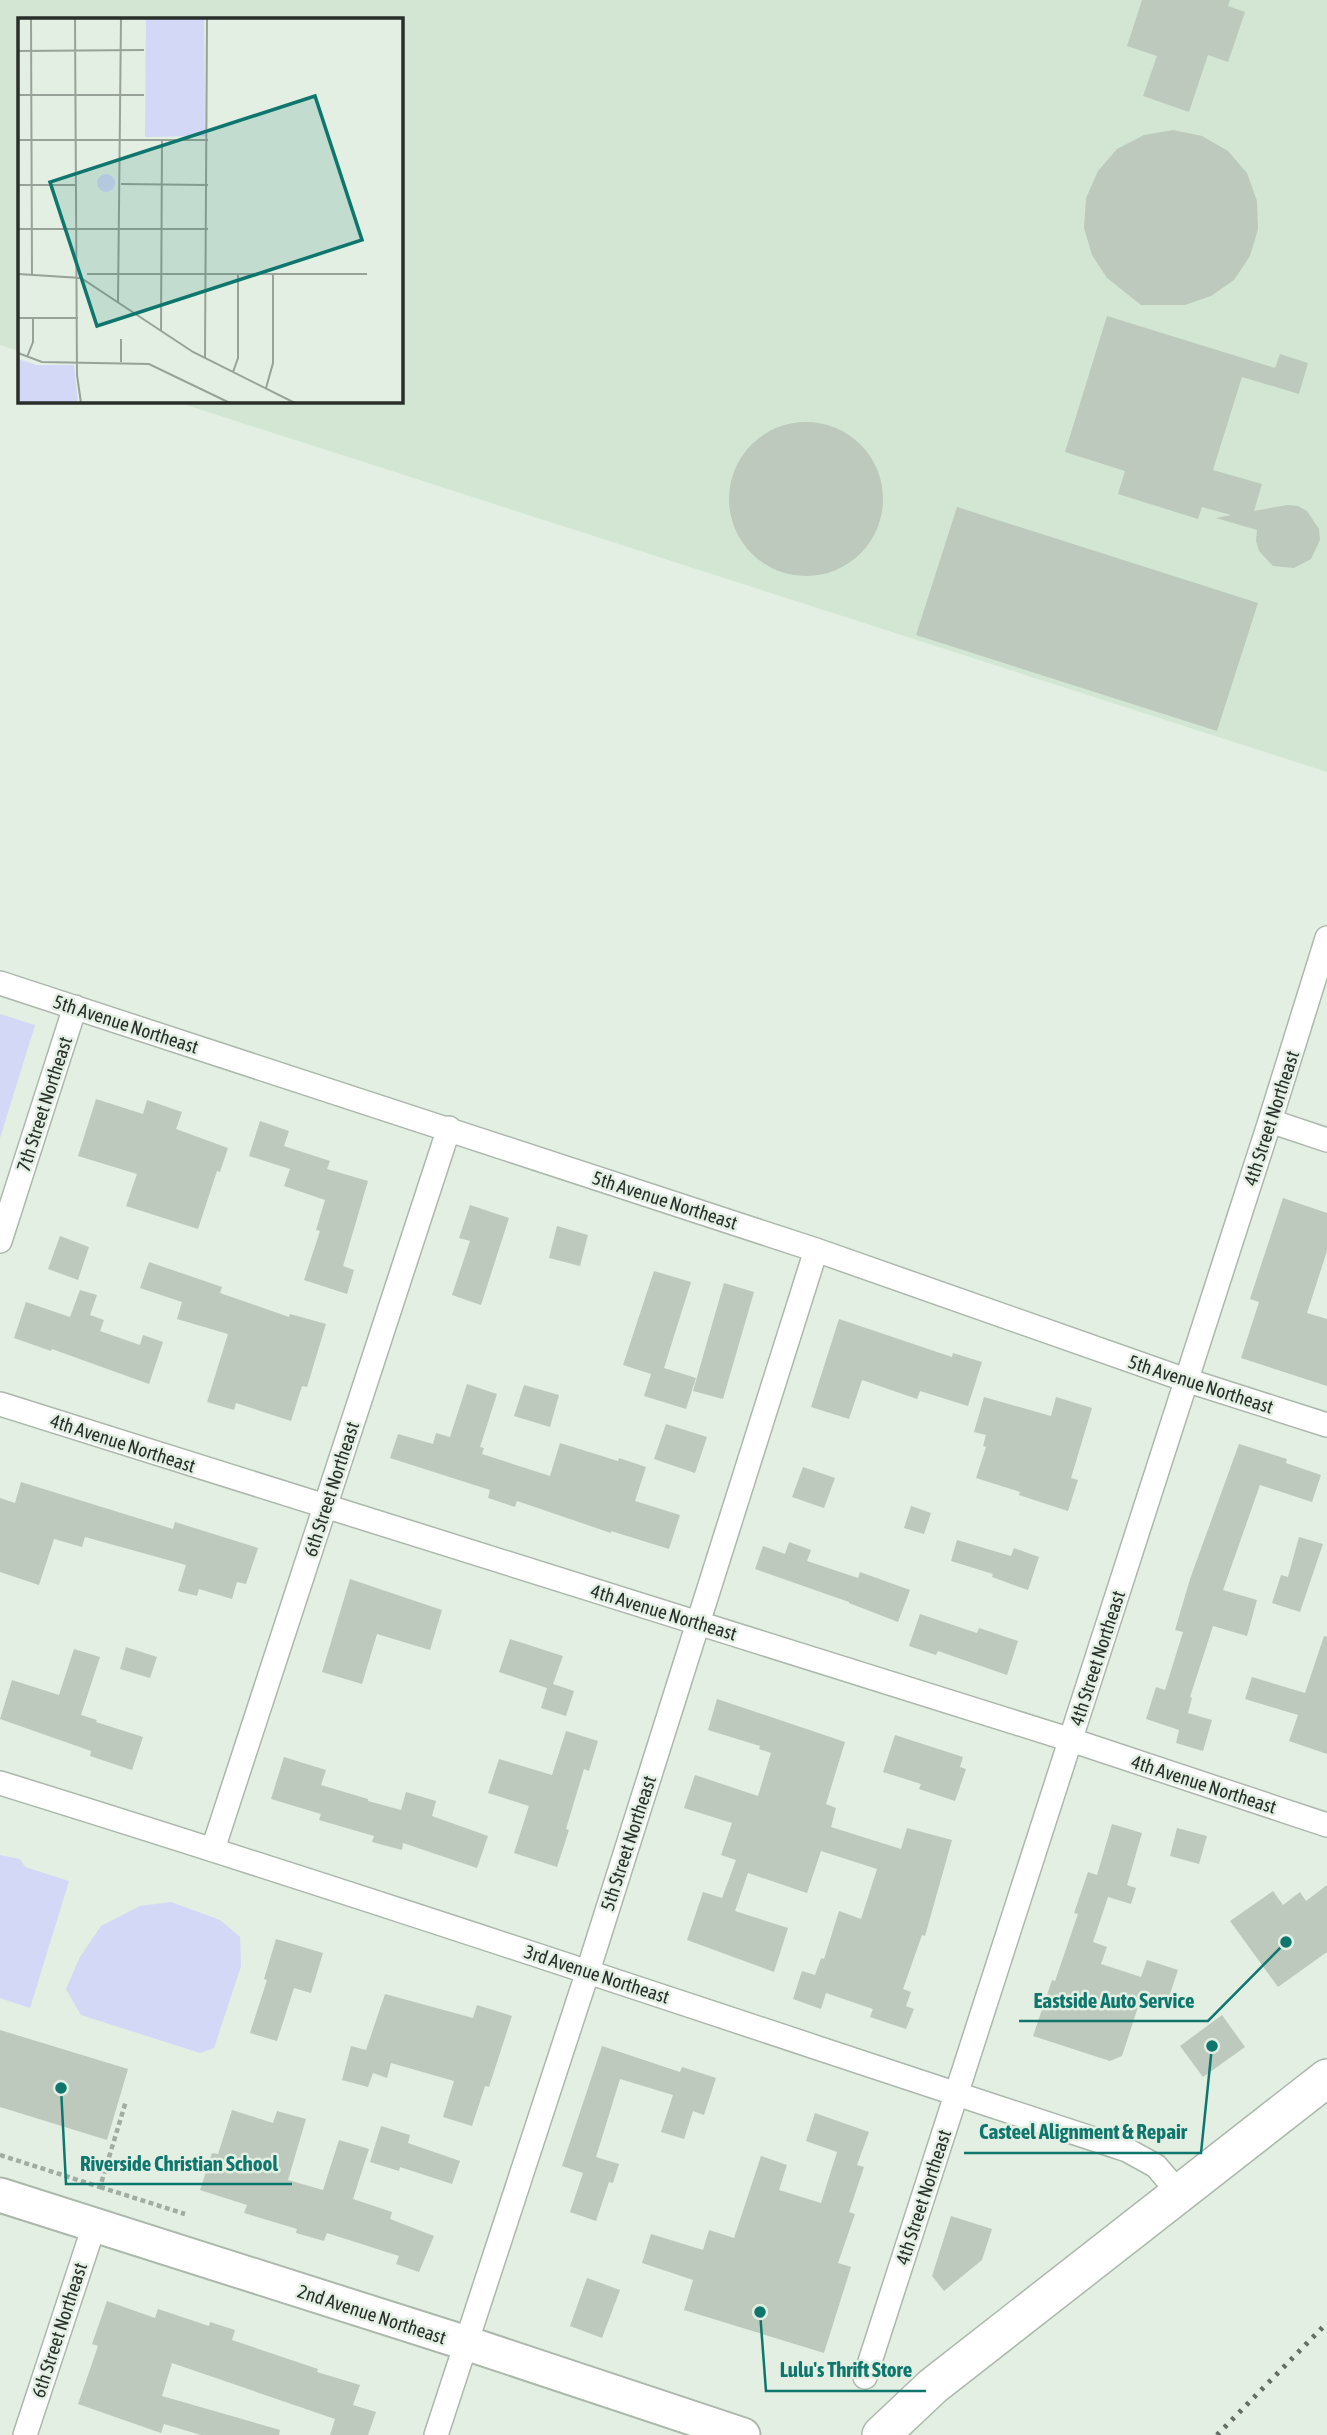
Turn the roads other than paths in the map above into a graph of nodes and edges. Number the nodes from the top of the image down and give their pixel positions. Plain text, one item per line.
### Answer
1 (1327, 938) edge
2 (0, 983) edge
3 (75, 1007) junction
4 (1270, 1121) junction
5 (449, 1128) junction
6 (1327, 1140) edge
7 (0, 1241) edge
8 (816, 1250) junction
9 (1186, 1380) junction
10 (0, 1404) edge
11 (1327, 1425) edge
12 (326, 1507) junction
13 (698, 1622) junction
14 (1071, 1740) junction
15 (0, 1783) edge
16 (1327, 1825) edge
17 (213, 1849) junction
18 (588, 1971) junction
19 (1327, 2078) edge
20 (956, 2094) junction
21 (1179, 2193) junction
22 (0, 2195) edge
23 (94, 2226) junction
24 (466, 2343) junction
25 (865, 2377) dead end
26 (25, 2435) edge
27 (436, 2435) edge
28 (743, 2435) edge
29 (881, 2435) edge

1 - 4 street, 4th Street Northeast
2 - 3 street, 5th Avenue Northeast
3 - 5 street, 5th Avenue Northeast
3 - 7 street, 7th Street Northeast
4 - 6 street
4 - 9 street, 4th Street Northeast
5 - 8 street, 5th Avenue Northeast
5 - 12 street, 6th Street Northeast
8 - 9 street, 5th Avenue Northeast
8 - 13 street, 5th Street Northeast
9 - 11 street, 5th Avenue Northeast
9 - 14 street, 4th Street Northeast
10 - 12 street, 4th Avenue Northeast
12 - 13 street, 4th Avenue Northeast
12 - 17 street, 6th Street Northeast
13 - 14 street, 4th Avenue Northeast
13 - 18 street, 5th Street Northeast
14 - 16 street, 4th Avenue Northeast
14 - 20 street, 4th Street Northeast
15 - 17 street, 3rd Avenue Northeast
17 - 18 street, 3rd Avenue Northeast
18 - 20 street, 3rd Avenue Northeast
18 - 24 street, 5th Street Northeast
19 - 21 main road
20 - 21 street, 3rd Avenue Northeast
20 - 25 street, 4th Street Northeast
21 - 29 main road
22 - 23 street, 2nd Avenue Northeast
23 - 24 street, 2nd Avenue Northeast
23 - 26 street, 6th Street Northeast
24 - 27 street, 5th Street Northeast
24 - 28 street, 2nd Avenue Northeast

